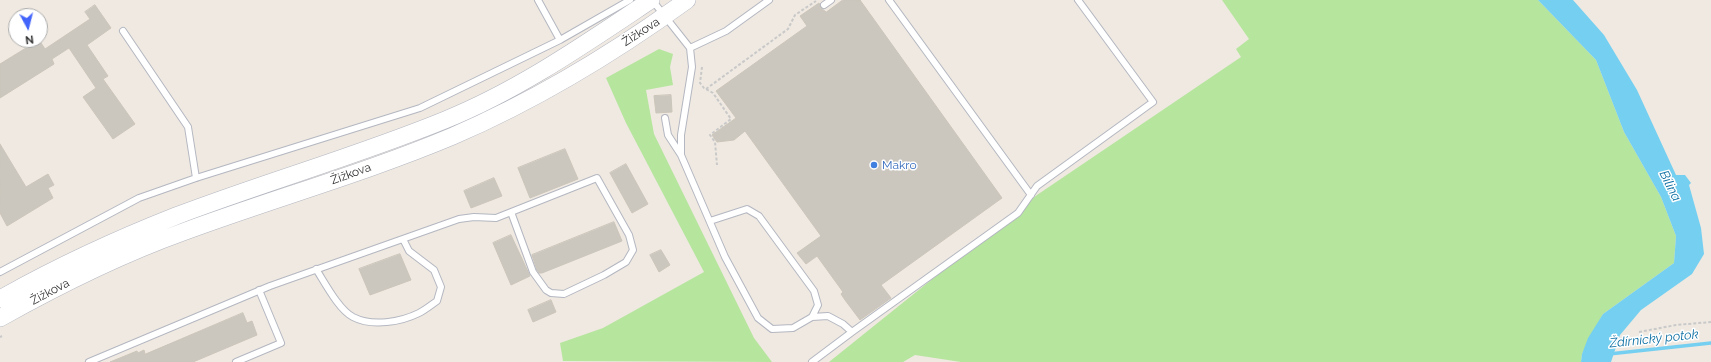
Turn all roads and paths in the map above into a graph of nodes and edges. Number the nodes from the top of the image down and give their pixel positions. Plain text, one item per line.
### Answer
1 (538, 0) edge
2 (630, 0) edge
3 (652, 0) edge
4 (687, 0) edge
5 (769, 0) edge
6 (817, 0) edge
7 (831, 0) edge
8 (889, 0) edge
9 (1078, 0) edge
10 (824, 5) dead end
11 (665, 16) junction
12 (123, 31) dead end
13 (560, 40) junction
14 (690, 48) junction
15 (702, 67) dead end
16 (706, 89) junction
17 (665, 118) dead end
18 (681, 156) junction
19 (718, 165) dead end
20 (196, 178) junction
21 (1031, 195) junction
22 (511, 212) junction
23 (710, 221) junction
24 (403, 239) junction
25 (316, 269) junction
26 (0, 272) edge
27 (259, 290) junction
28 (0, 300) edge
29 (812, 317) junction
30 (0, 318) edge
31 (1711, 322) edge
32 (852, 332) junction
33 (1639, 332) dead end
34 (89, 362) edge
35 (236, 362) edge
36 (812, 362) edge

1 - 13 lane
2 - 13 lane
3 - 11 lane
3 - 28 main road, Žižkova
4 - 11 main road, Žižkova
5 - 14 lane
6 - 16 path
7 - 10 lane
8 - 21 lane
9 - 21 lane
11 - 14 lane
11 - 30 main road, Žižkova
12 - 20 lane
13 - 20 lane
14 - 18 lane
15 - 16 path
16 - 19 path
17 - 18 lane
18 - 23 lane
20 - 26 lane
21 - 32 lane
22 - 22 lane
22 - 24 lane
23 - 29 lane
23 - 29 lane
24 - 25 lane
24 - 25 lane
25 - 27 lane
27 - 34 lane
27 - 35 lane
29 - 32 lane
31 - 33 path
32 - 36 lane

